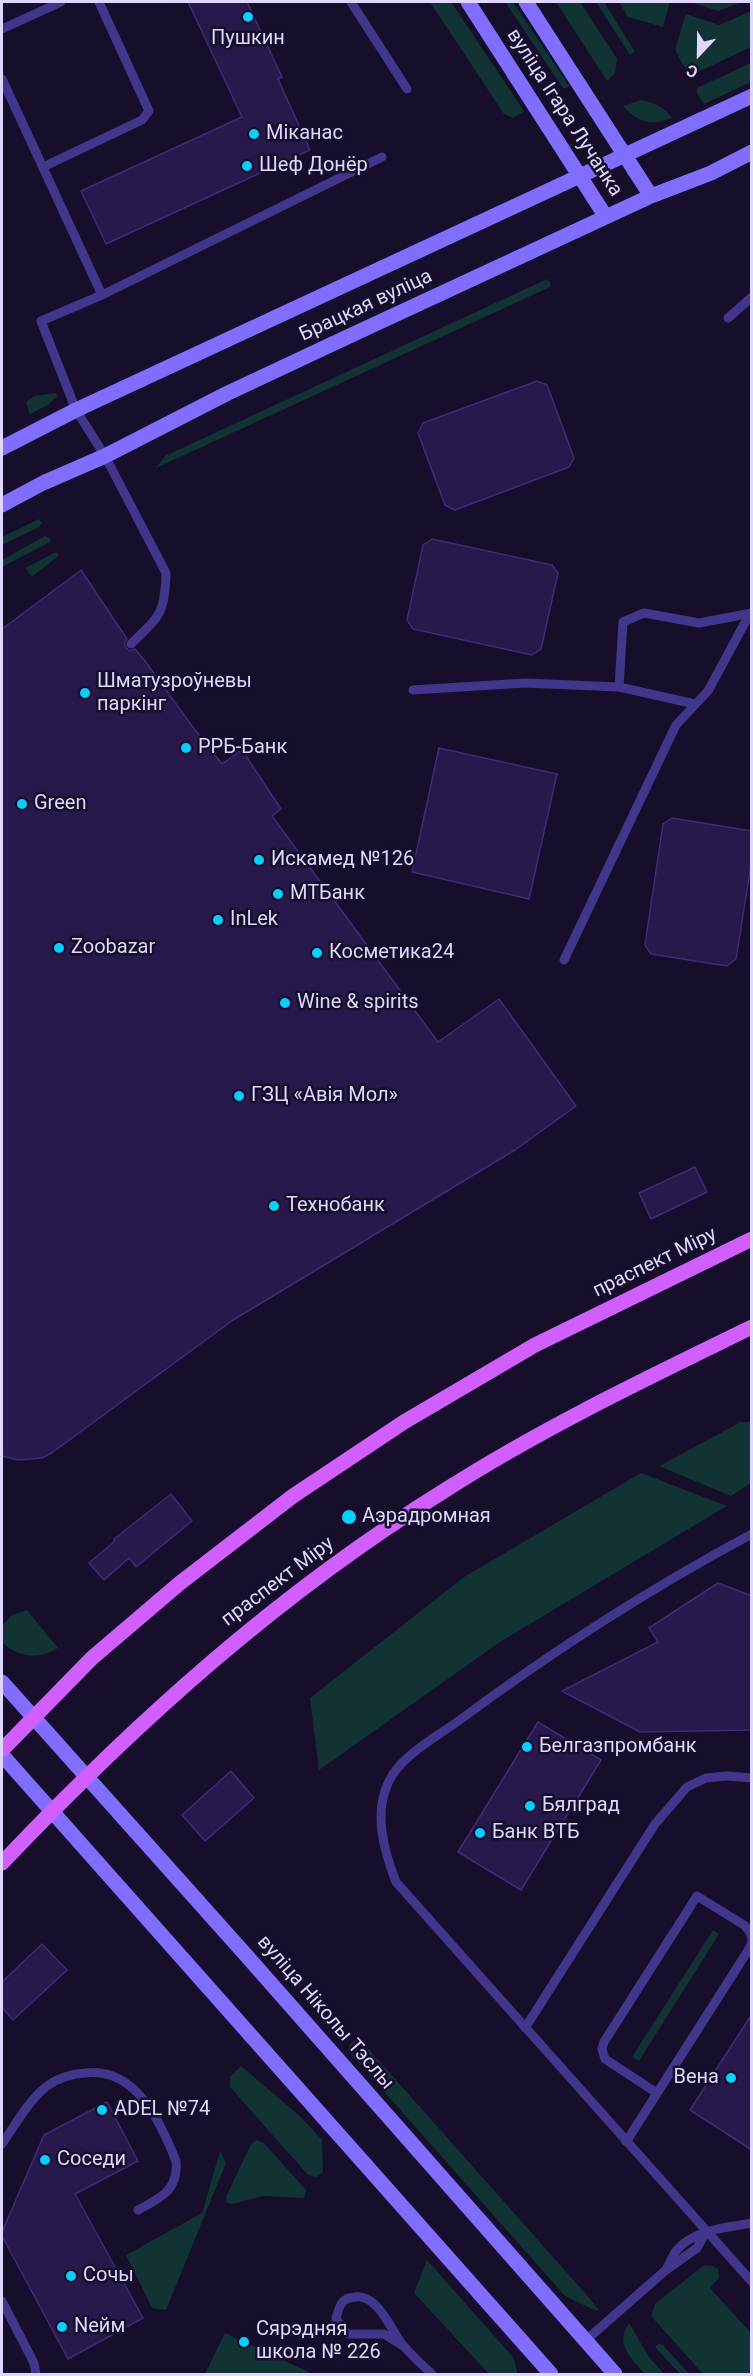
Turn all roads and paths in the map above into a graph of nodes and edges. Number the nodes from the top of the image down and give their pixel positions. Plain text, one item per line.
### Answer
1 (61, 2) edge
2 (99, 2) edge
3 (351, 2) edge
4 (468, 2) edge
5 (526, 2) edge
6 (2, 29) edge
7 (2, 79) edge
8 (406, 88) dead end
9 (752, 96) edge
10 (752, 152) edge
11 (624, 153) junction
12 (382, 157) dead end
13 (43, 167) junction
14 (579, 176) junction
15 (651, 196) junction
16 (606, 217) junction
17 (102, 296) junction
18 (752, 297) edge
19 (728, 318) dead end
20 (76, 410) junction
21 (2, 448) edge
22 (105, 456) junction
23 (2, 505) edge
24 (750, 614) edge
25 (131, 644) dead end
26 (619, 687) junction
27 (413, 690) dead end
28 (694, 704) junction
29 (564, 960) dead end
30 (752, 1239) edge
31 (752, 1327) edge
32 (752, 1534) edge
33 (2, 1682) edge
34 (33, 1717) junction
35 (2, 1750) edge
36 (2, 1755) edge
37 (86, 1777) junction
38 (752, 1778) edge
39 (52, 1812) junction
40 (2, 1863) edge
41 (752, 1940) edge
42 (525, 2028) junction
43 (657, 2093) junction
44 (626, 2142) junction
45 (2, 2144) edge
46 (138, 2210) dead end
47 (752, 2223) edge
48 (706, 2232) junction
49 (752, 2282) edge
50 (2, 2301) edge
51 (585, 2341) junction
52 (403, 2346) junction
53 (36, 2374) edge
54 (432, 2374) edge
55 (551, 2374) edge
56 (615, 2374) edge

1 - 6 lane
2 - 13 lane
3 - 8 lane
4 - 14 street, вуліца Ігара Лучанка
5 - 11 street, вуліца Ігара Лучанка
7 - 13 lane
9 - 11 street, Брацкая вуліца
10 - 15 street, Брацкая вуліца
11 - 14 street, Брацкая вуліца
11 - 15 street, вуліца Ігара Лучанка
12 - 17 lane
13 - 17 lane
14 - 16 street, вуліца Ігара Лучанка
14 - 20 street, Брацкая вуліца
15 - 16 street, Брацкая вуліца
16 - 22 street, Брацкая вуліца
17 - 20 lane
18 - 19 lane
20 - 21 street, Брацкая вуліца
20 - 22 lane
22 - 23 street, Брацкая вуліца
22 - 25 lane
24 - 26 lane
24 - 28 lane
26 - 27 lane
26 - 28 lane
28 - 29 lane
30 - 34 main road, праспект Міру
31 - 37 main road, праспект Міру
32 - 42 lane
33 - 34 street, вуліца Ніколы Тэслы
34 - 35 main road, праспект Міру
34 - 37 street, вуліца Ніколы Тэслы
36 - 39 street
37 - 39 main road, праспект Міру
37 - 51 street, вуліца Ніколы Тэслы
38 - 42 lane
39 - 40 main road, праспект Міру
39 - 55 street
41 - 43 lane
41 - 43 lane
42 - 44 lane
43 - 44 lane
44 - 48 lane
45 - 46 lane
47 - 48 lane
48 - 49 lane
48 - 51 lane
50 - 53 lane
51 - 56 street, вуліца Ніколы Тэслы
52 - 52 lane
52 - 54 lane

